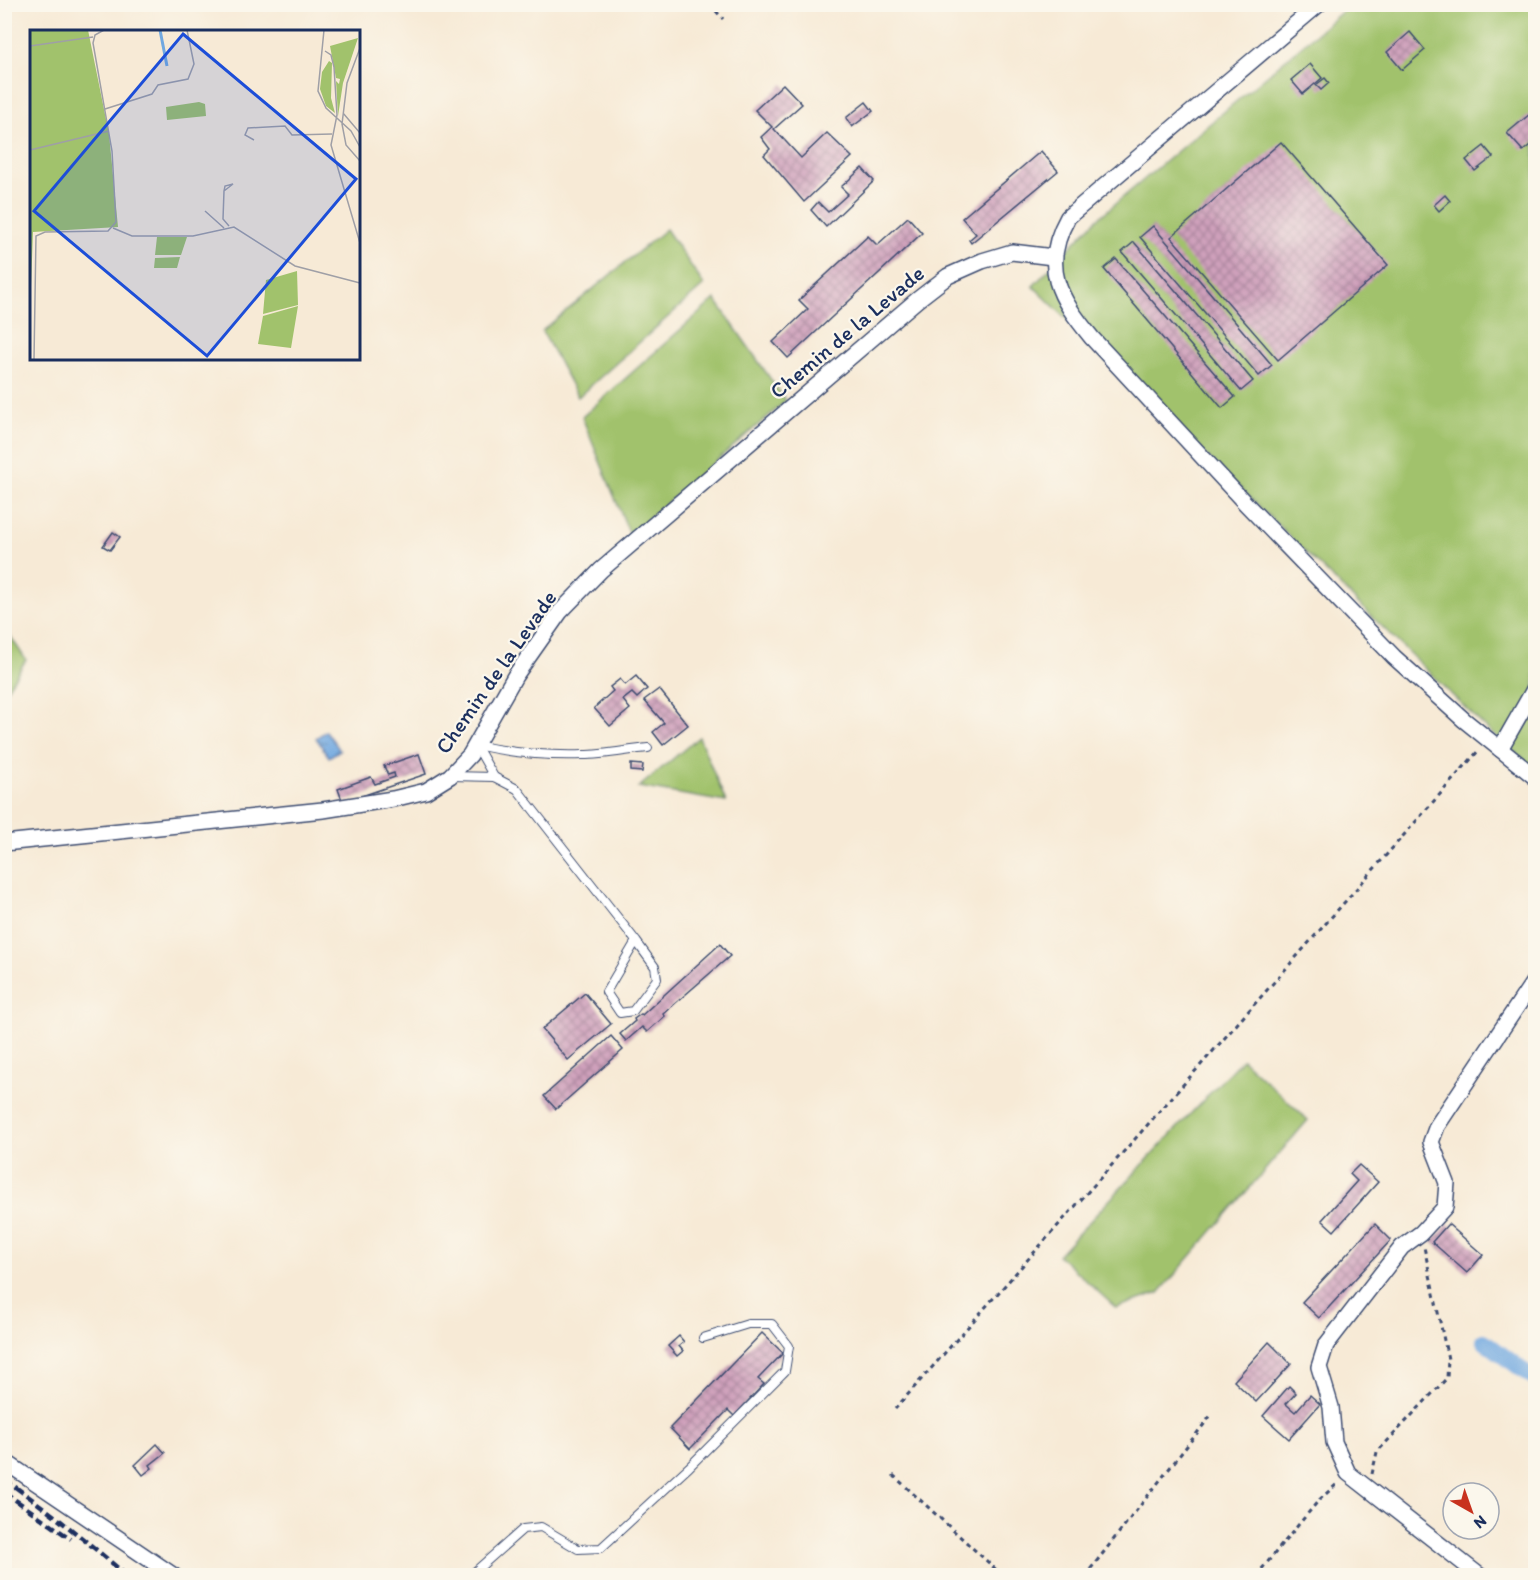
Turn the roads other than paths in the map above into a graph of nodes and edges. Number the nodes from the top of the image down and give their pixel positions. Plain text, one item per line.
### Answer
1 (1319, 4) edge
2 (1053, 257) junction
3 (1536, 686) edge
4 (1494, 744) junction
5 (476, 745) junction
6 (648, 748) dead end
7 (450, 776) junction
8 (494, 777) junction
9 (1536, 777) edge
10 (4, 843) edge
11 (636, 941) junction
12 (1536, 978) edge
13 (703, 1338) dead end
14 (4, 1461) edge
15 (174, 1575) edge
16 (470, 1575) edge
17 (1480, 1575) edge

1 - 2 street
2 - 4 street
2 - 5 street, Chemin de la Levade
3 - 4 street
4 - 9 street
5 - 6 lane
5 - 7 street, Chemin de la Levade
5 - 8 lane
7 - 8 lane
7 - 10 street, Chemin de la Levade
8 - 11 lane
11 - 11 lane
12 - 17 street
13 - 16 lane
14 - 15 street

